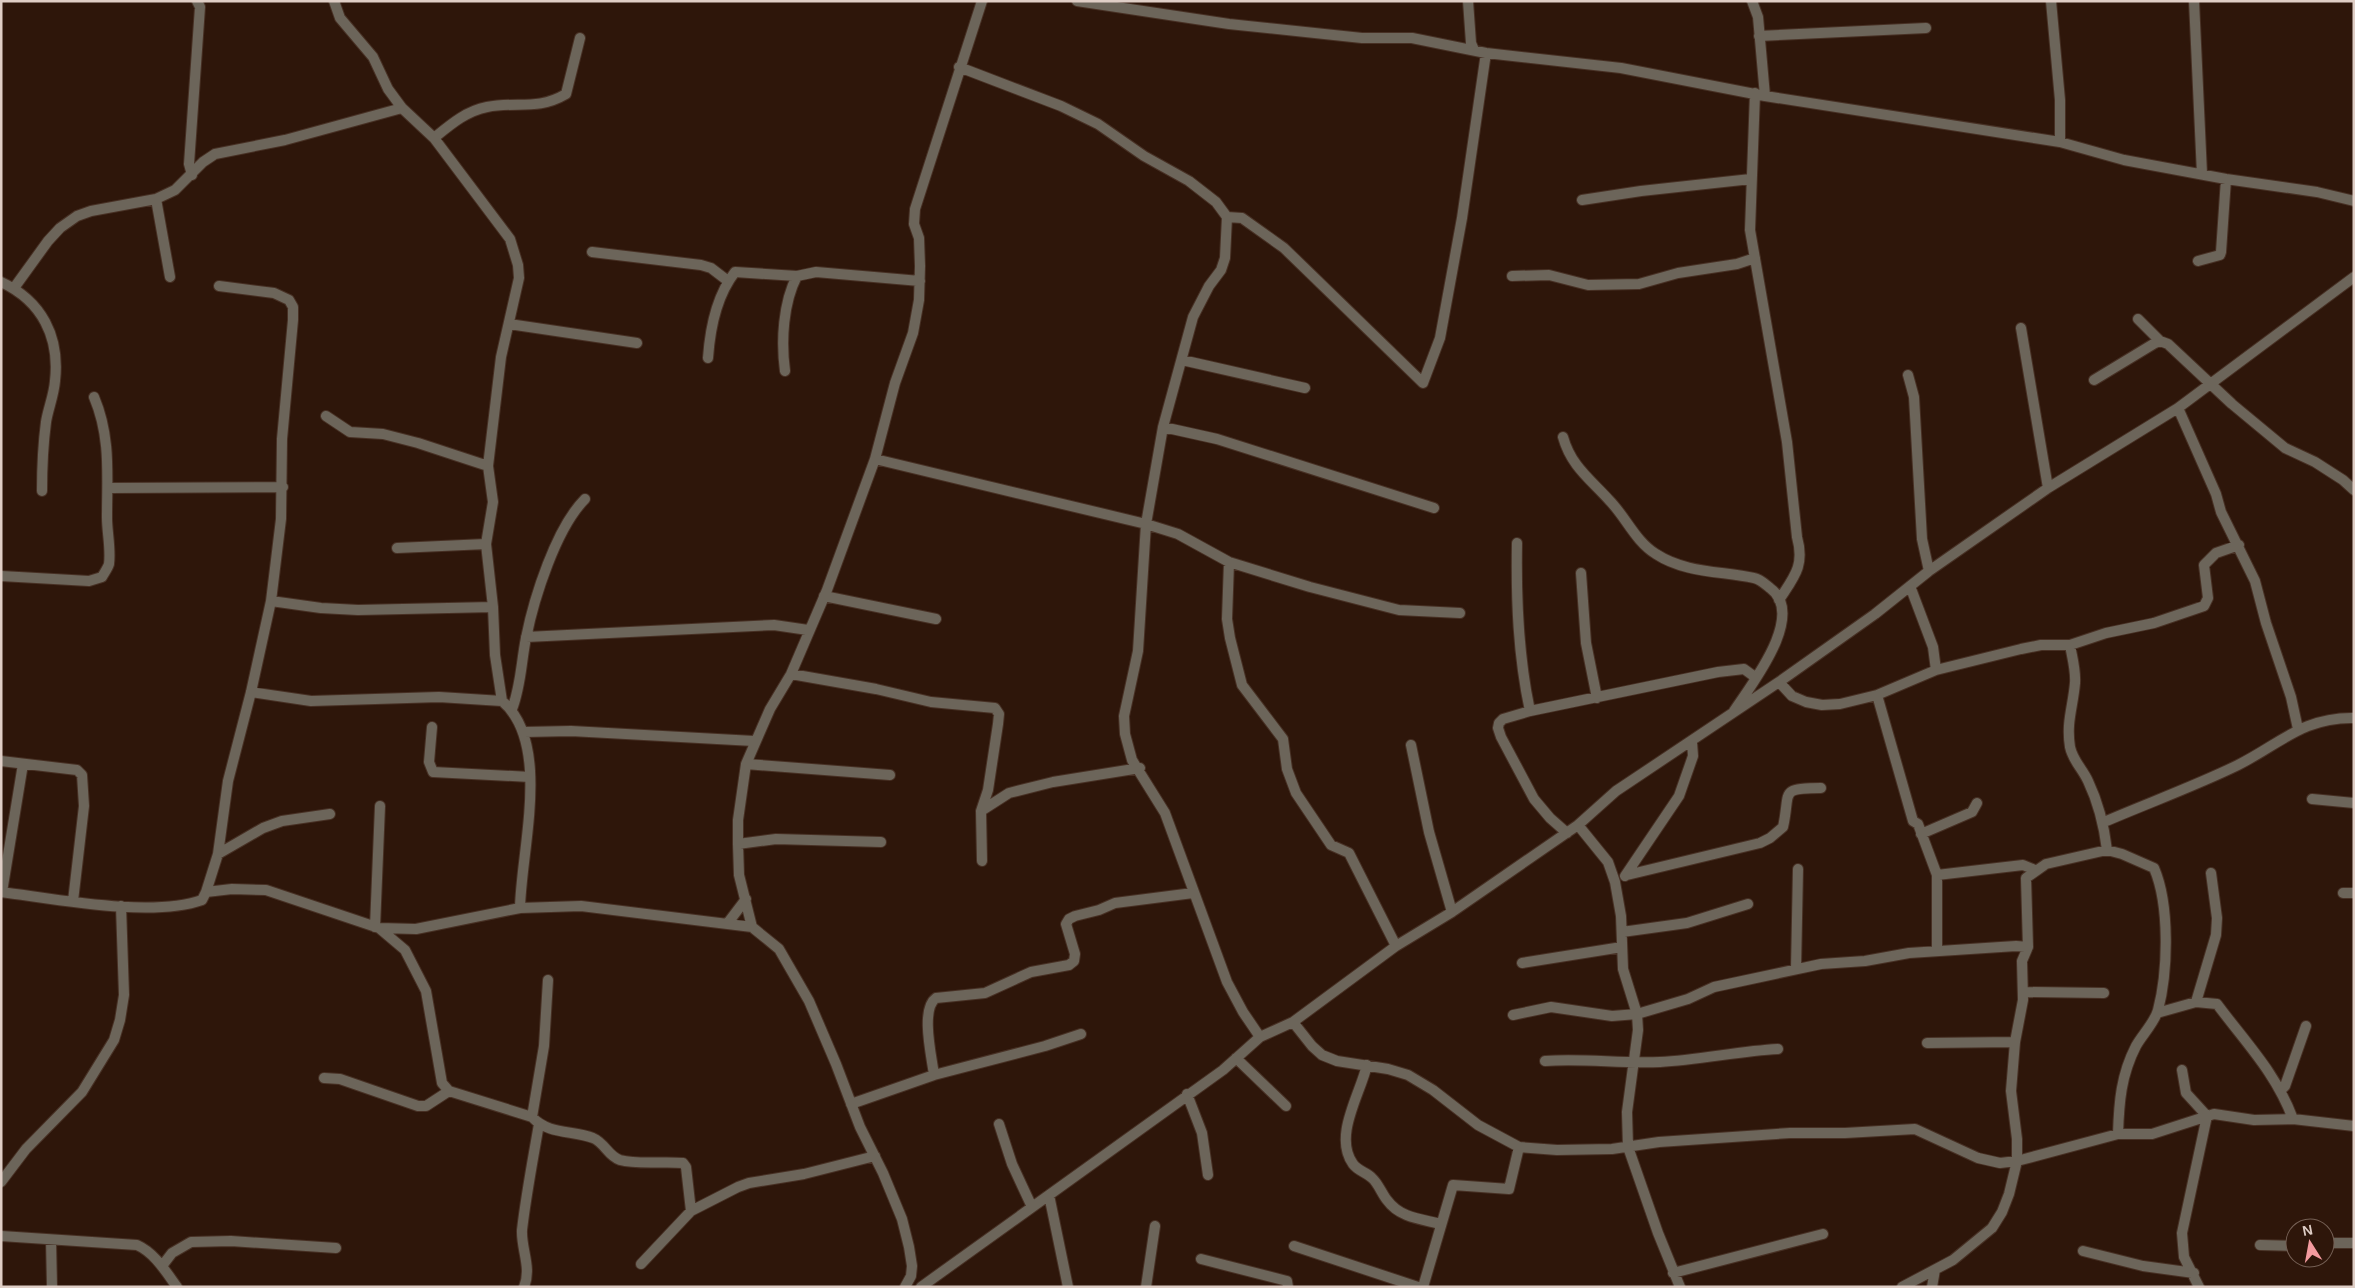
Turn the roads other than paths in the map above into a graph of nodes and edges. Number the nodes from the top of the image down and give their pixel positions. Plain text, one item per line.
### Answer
1 (197, 1) edge
2 (334, 1) edge
3 (982, 1) edge
4 (1077, 1) edge
5 (1468, 1) edge
6 (1752, 1) edge
7 (2050, 1) edge
8 (2194, 1) edge
9 (1140, 6) edge
10 (1926, 28) dead end
11 (1760, 36) junction
12 (580, 38) dead end
13 (1474, 50) junction
14 (1486, 53) junction
15 (959, 67) junction
16 (1760, 94) junction
17 (402, 108) junction
18 (434, 138) junction
19 (2060, 142) junction
20 (2202, 174) junction
21 (192, 175) junction
22 (1751, 179) junction
23 (2226, 179) junction
24 (156, 198) junction
25 (1582, 200) dead end
26 (2354, 201) edge
27 (1227, 216) junction
28 (592, 252) dead end
29 (1755, 258) junction
30 (2198, 261) dead end
31 (797, 276) junction
32 (1512, 276) dead end
33 (170, 277) dead end
34 (2354, 277) edge
35 (728, 281) junction
36 (920, 281) junction
37 (1, 282) edge
38 (219, 286) dead end
39 (14, 288) junction
40 (2138, 319) dead end
41 (509, 324) junction
42 (2021, 328) dead end
43 (2160, 341) junction
44 (636, 343) dead end
45 (708, 358) dead end
46 (1182, 360) junction
47 (785, 371) dead end
48 (1908, 374) dead end
49 (2094, 380) dead end
50 (2210, 382) junction
51 (1306, 388) dead end
52 (94, 397) dead end
53 (2178, 408) junction
54 (326, 416) dead end
55 (1163, 427) junction
56 (1563, 437) dead end
57 (875, 459) junction
58 (488, 466) junction
59 (283, 487) junction
60 (109, 488) junction
61 (2048, 488) junction
62 (2354, 490) edge
63 (42, 491) dead end
64 (584, 499) dead end
65 (1434, 508) dead end
66 (1146, 524) junction
67 (1517, 543) dead end
68 (486, 544) junction
69 (2238, 545) junction
70 (397, 548) dead end
71 (1229, 562) junction
72 (1929, 571) junction
73 (1581, 572) dead end
74 (1, 576) edge
75 (1910, 586) junction
76 (824, 596) junction
77 (1779, 600) junction
78 (270, 601) junction
79 (493, 607) junction
80 (1460, 613) dead end
81 (936, 619) dead end
82 (808, 630) junction
83 (526, 637) junction
84 (2070, 645) junction
85 (1936, 670) junction
86 (791, 674) junction
87 (1755, 677) junction
88 (1779, 682) junction
89 (251, 692) junction
90 (1877, 695) junction
91 (1597, 698) junction
92 (502, 701) junction
93 (512, 709) junction
94 (1530, 711) junction
95 (1732, 714) junction
96 (2354, 718) edge
97 (432, 727) dead end
98 (2298, 729) junction
99 (524, 732) junction
100 (754, 741) junction
101 (1692, 742) junction
102 (1411, 745) dead end
103 (1, 761) edge
104 (23, 764) junction
105 (746, 764) junction
106 (1140, 768) junction
107 (890, 775) dead end
108 (530, 777) junction
109 (1821, 788) dead end
110 (2312, 799) dead end
111 (1977, 803) dead end
112 (2354, 803) edge
113 (380, 806) dead end
114 (981, 811) junction
115 (330, 814) dead end
116 (2104, 822) junction
117 (1578, 825) junction
118 (1567, 833) junction
119 (1921, 834) junction
120 (881, 842) dead end
121 (738, 844) junction
122 (2107, 850) junction
123 (218, 854) junction
124 (982, 861) dead end
125 (1798, 869) dead end
126 (2035, 870) junction
127 (2211, 873) dead end
128 (1627, 875) junction
129 (1937, 875) junction
130 (1615, 882) junction
131 (2, 892) edge
132 (206, 892) junction
133 (1193, 893) junction
134 (746, 899) junction
135 (73, 902) junction
136 (1748, 904) dead end
137 (121, 906) junction
138 (520, 908) junction
139 (1452, 912) junction
140 (727, 924) junction
141 (377, 927) junction
142 (752, 927) junction
143 (1622, 932) junction
144 (1396, 946) junction
145 (1622, 947) junction
146 (2028, 947) junction
147 (1937, 952) junction
148 (1522, 963) dead end
149 (1796, 969) junction
150 (548, 980) dead end
151 (2023, 992) junction
152 (2104, 993) dead end
153 (2196, 1002) junction
154 (2157, 1012) junction
155 (1637, 1014) junction
156 (1514, 1015) dead end
157 (1293, 1022) junction
158 (2306, 1026) dead end
159 (1081, 1034) dead end
160 (1260, 1037) junction
161 (2015, 1042) junction
162 (1927, 1043) dead end
163 (1778, 1049) dead end
164 (1236, 1058) junction
165 (1545, 1061) dead end
166 (1634, 1063) junction
167 (1366, 1065) junction
168 (2182, 1070) dead end
169 (934, 1076) junction
170 (324, 1078) dead end
171 (2281, 1090) junction
172 (449, 1091) junction
173 (1187, 1094) junction
174 (851, 1104) junction
175 (1286, 1106) dead end
176 (2207, 1116) junction
177 (2293, 1119) junction
178 (535, 1120) junction
179 (999, 1124) dead end
180 (2354, 1126) edge
181 (2118, 1134) junction
182 (1519, 1147) junction
183 (1628, 1147) junction
184 (875, 1156) junction
185 (2017, 1161) junction
186 (1208, 1175) dead end
187 (1, 1182) edge
188 (1049, 1195) junction
189 (1032, 1207) junction
190 (691, 1211) junction
191 (1441, 1224) junction
192 (1155, 1226) dead end
193 (1823, 1234) dead end
194 (1, 1236) edge
195 (51, 1240) junction
196 (2335, 1243) edge
197 (2354, 1243) edge
198 (2260, 1245) dead end
199 (1294, 1246) dead end
200 (2285, 1246) edge
201 (336, 1248) dead end
202 (2083, 1251) dead end
203 (1201, 1260) dead end
204 (641, 1264) dead end
205 (162, 1266) junction
206 (1935, 1270) junction
207 (1673, 1273) junction
208 (2194, 1273) junction
209 (52, 1287) edge
210 (177, 1287) edge
211 (524, 1287) edge
212 (905, 1287) edge
213 (921, 1287) edge
214 (1068, 1287) edge
215 (1146, 1287) edge
216 (1288, 1287) edge
217 (1418, 1287) edge
218 (1423, 1287) edge
219 (1680, 1287) edge
220 (1902, 1287) edge
221 (1932, 1287) edge
222 (2199, 1287) edge

1 - 21 street
2 - 17 street
3 - 15 street
4 - 9 street
5 - 13 street
6 - 11 street
7 - 19 street
8 - 20 street
9 - 13 street
10 - 11 street
11 - 16 street
12 - 18 street
13 - 14 street
14 - 16 street
14 - 27 street
15 - 27 street
15 - 36 street
16 - 19 street
16 - 22 street
17 - 18 street
17 - 21 street
18 - 41 street
19 - 20 street
20 - 23 street
21 - 24 street
22 - 25 street
22 - 29 street
23 - 26 street
23 - 30 street
24 - 33 street
24 - 39 street
27 - 46 street
28 - 35 street
29 - 32 street
29 - 77 street
31 - 35 street
31 - 36 street
31 - 47 street
34 - 50 street
35 - 45 street
36 - 57 street
37 - 39 street
38 - 59 street
39 - 63 street
40 - 43 street
41 - 44 street
41 - 58 street
42 - 61 street
43 - 49 street
43 - 50 street
46 - 51 street
46 - 55 street
48 - 72 street
50 - 53 street
50 - 62 street
52 - 60 street
53 - 61 street
53 - 69 street
54 - 58 street
55 - 65 street
55 - 66 street
56 - 77 street
57 - 66 street
57 - 76 street
58 - 68 street
59 - 60 street
59 - 78 street
60 - 74 street
61 - 72 street
64 - 83 street
66 - 71 street
66 - 106 street
67 - 94 street
68 - 70 street
68 - 79 street
69 - 84 street
69 - 98 street
71 - 80 street
71 - 144 street
72 - 75 street
73 - 91 street
75 - 85 street
75 - 88 street
76 - 81 street
76 - 82 street
77 - 87 street
78 - 79 street
78 - 89 street
79 - 92 street
82 - 83 street
82 - 86 street
83 - 93 street
84 - 85 street
84 - 116 street
85 - 90 street
86 - 100 street
86 - 114 street
87 - 91 street
87 - 95 street
88 - 90 street
88 - 95 street
89 - 92 street
89 - 123 street
90 - 119 street
91 - 94 street
92 - 93 street
93 - 99 street
94 - 118 street
95 - 101 street
96 - 98 street
97 - 108 street
98 - 116 street
99 - 100 street
99 - 108 street
100 - 105 street
101 - 117 street
101 - 128 street
102 - 139 street
103 - 104 street
104 - 131 street
104 - 135 street
105 - 107 street
105 - 121 street
106 - 114 street
106 - 133 street
108 - 138 street
109 - 128 street
110 - 112 street
111 - 119 street
113 - 141 street
114 - 124 street
115 - 123 street
116 - 122 street
117 - 118 street
117 - 130 street
118 - 139 street
119 - 129 street
120 - 121 street
121 - 134 street
122 - 126 street
122 - 154 street
123 - 132 street
125 - 149 street
126 - 129 street
126 - 146 street
127 - 153 street
128 - 130 street
129 - 147 street
130 - 143 street
131 - 135 street
132 - 137 street
132 - 141 street
133 - 160 street
133 - 169 street
134 - 140 street
134 - 142 street
135 - 137 street
136 - 143 street
137 - 187 street
138 - 140 street
138 - 141 street
139 - 144 street
140 - 142 street
141 - 172 street
142 - 174 street
143 - 145 street
144 - 157 street
145 - 148 street
145 - 155 street
146 - 147 street
146 - 151 street
147 - 149 street
149 - 155 street
150 - 178 street
151 - 152 street
151 - 161 street
153 - 154 street
153 - 171 street
154 - 181 street
155 - 156 street
155 - 166 street
157 - 160 street
157 - 167 street
158 - 171 street
159 - 169 street
160 - 164 street
161 - 162 street
161 - 185 street
163 - 166 street
164 - 173 street
164 - 175 street
165 - 166 street
166 - 183 street
167 - 182 street
167 - 191 street
168 - 176 street
169 - 174 street
170 - 172 street
171 - 177 street
172 - 178 street
173 - 186 street
173 - 188 street
174 - 184 street
176 - 177 street
176 - 181 street
176 - 208 street
177 - 180 street
178 - 190 street
178 - 211 street
179 - 189 street
181 - 185 street
182 - 183 street
182 - 191 street
183 - 185 street
183 - 207 street
184 - 190 street
184 - 212 street
185 - 206 street
188 - 189 street
188 - 214 street
189 - 213 street
190 - 204 street
191 - 218 street
192 - 215 street
193 - 207 street
194 - 195 street
195 - 205 street
195 - 209 street
196 - 197 street
198 - 200 street
199 - 217 street
201 - 205 street
202 - 208 street
203 - 216 street
205 - 210 street
206 - 220 street
206 - 221 street
207 - 219 street
208 - 222 street

